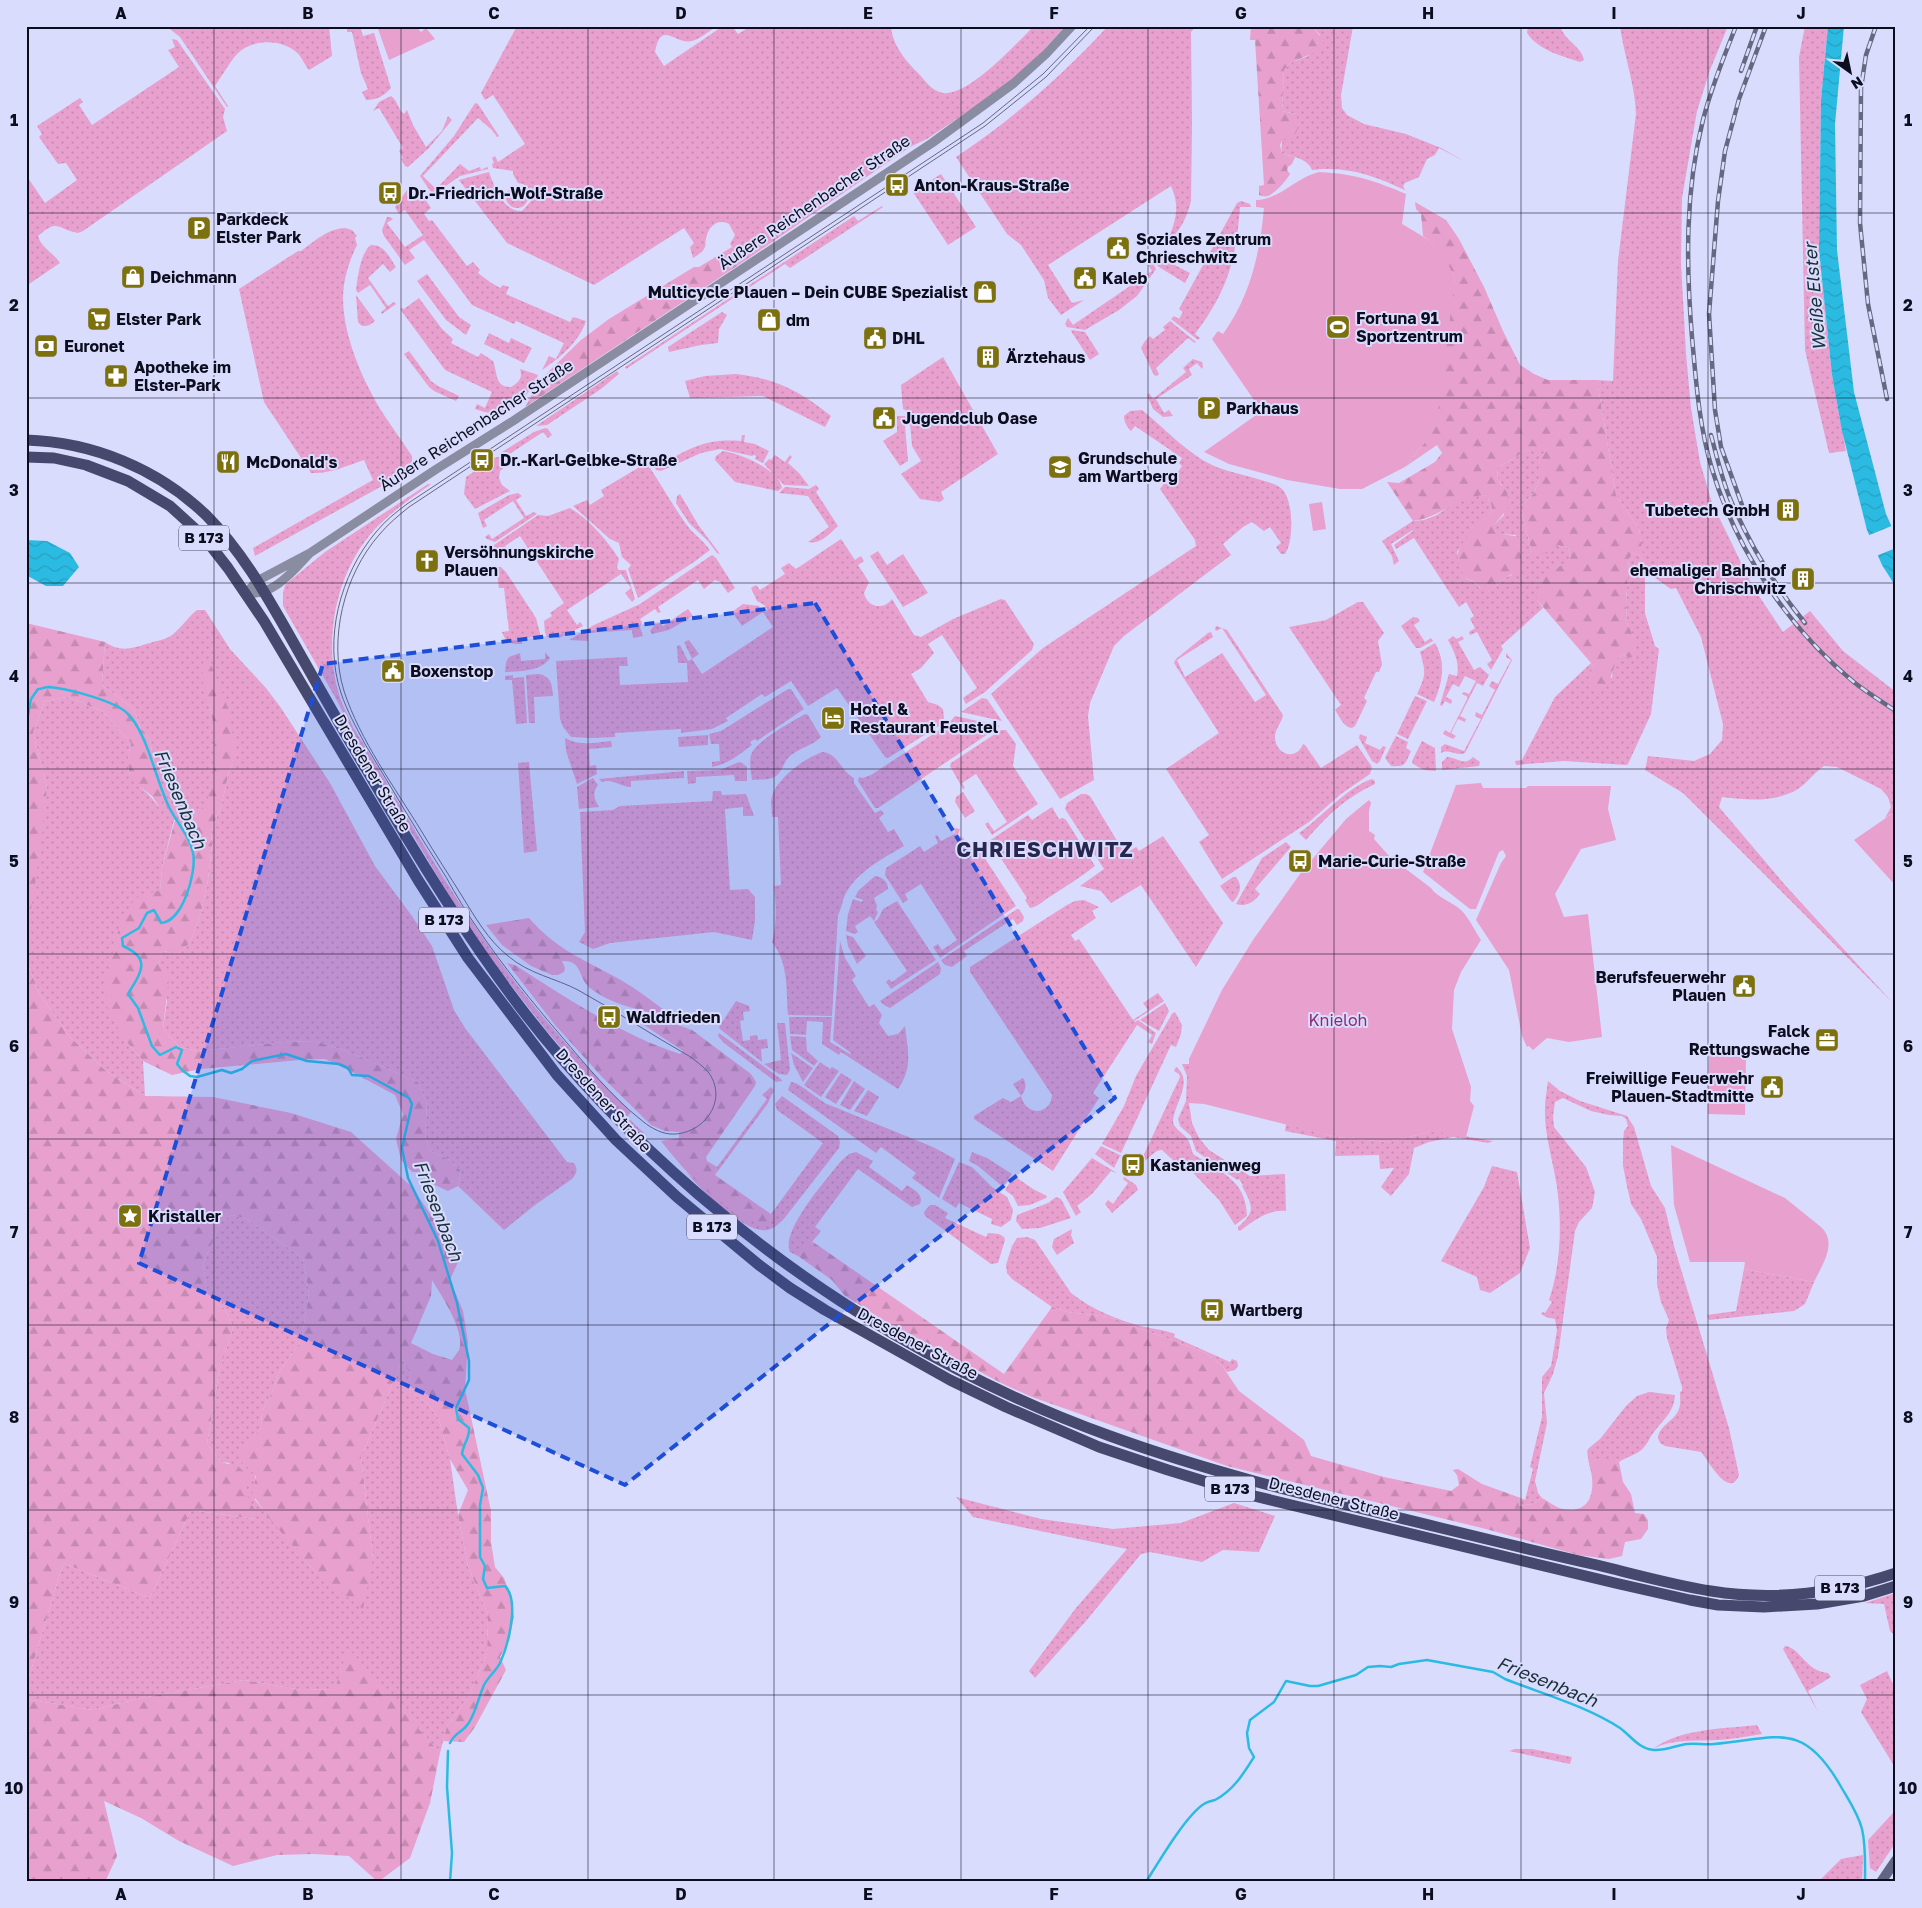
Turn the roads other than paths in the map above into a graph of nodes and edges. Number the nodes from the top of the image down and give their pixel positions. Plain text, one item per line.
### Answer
1 (1072, 26) edge
2 (26, 440) edge
3 (26, 457) edge
4 (310, 553) junction
5 (258, 581) junction
6 (265, 592) junction
7 (246, 594) junction
8 (1896, 1573) edge
9 (1896, 1586) edge
10 (1896, 1860) edge
11 (1881, 1882) edge

1 - 4 street, Äußere Reichenbacher Straße
2 - 5 main road, B 173
3 - 7 main road, B 173
4 - 5 street, Äußere Reichenbacher Straße
4 - 6 street, Äußere Reichenbacher Straße
5 - 6 main road, B 173
5 - 7 street, Äußere Reichenbacher Straße
6 - 7 street, Äußere Reichenbacher Straße
6 - 8 main road, B 173
7 - 9 main road, Dresdener Straße / B 173
10 - 11 main road

